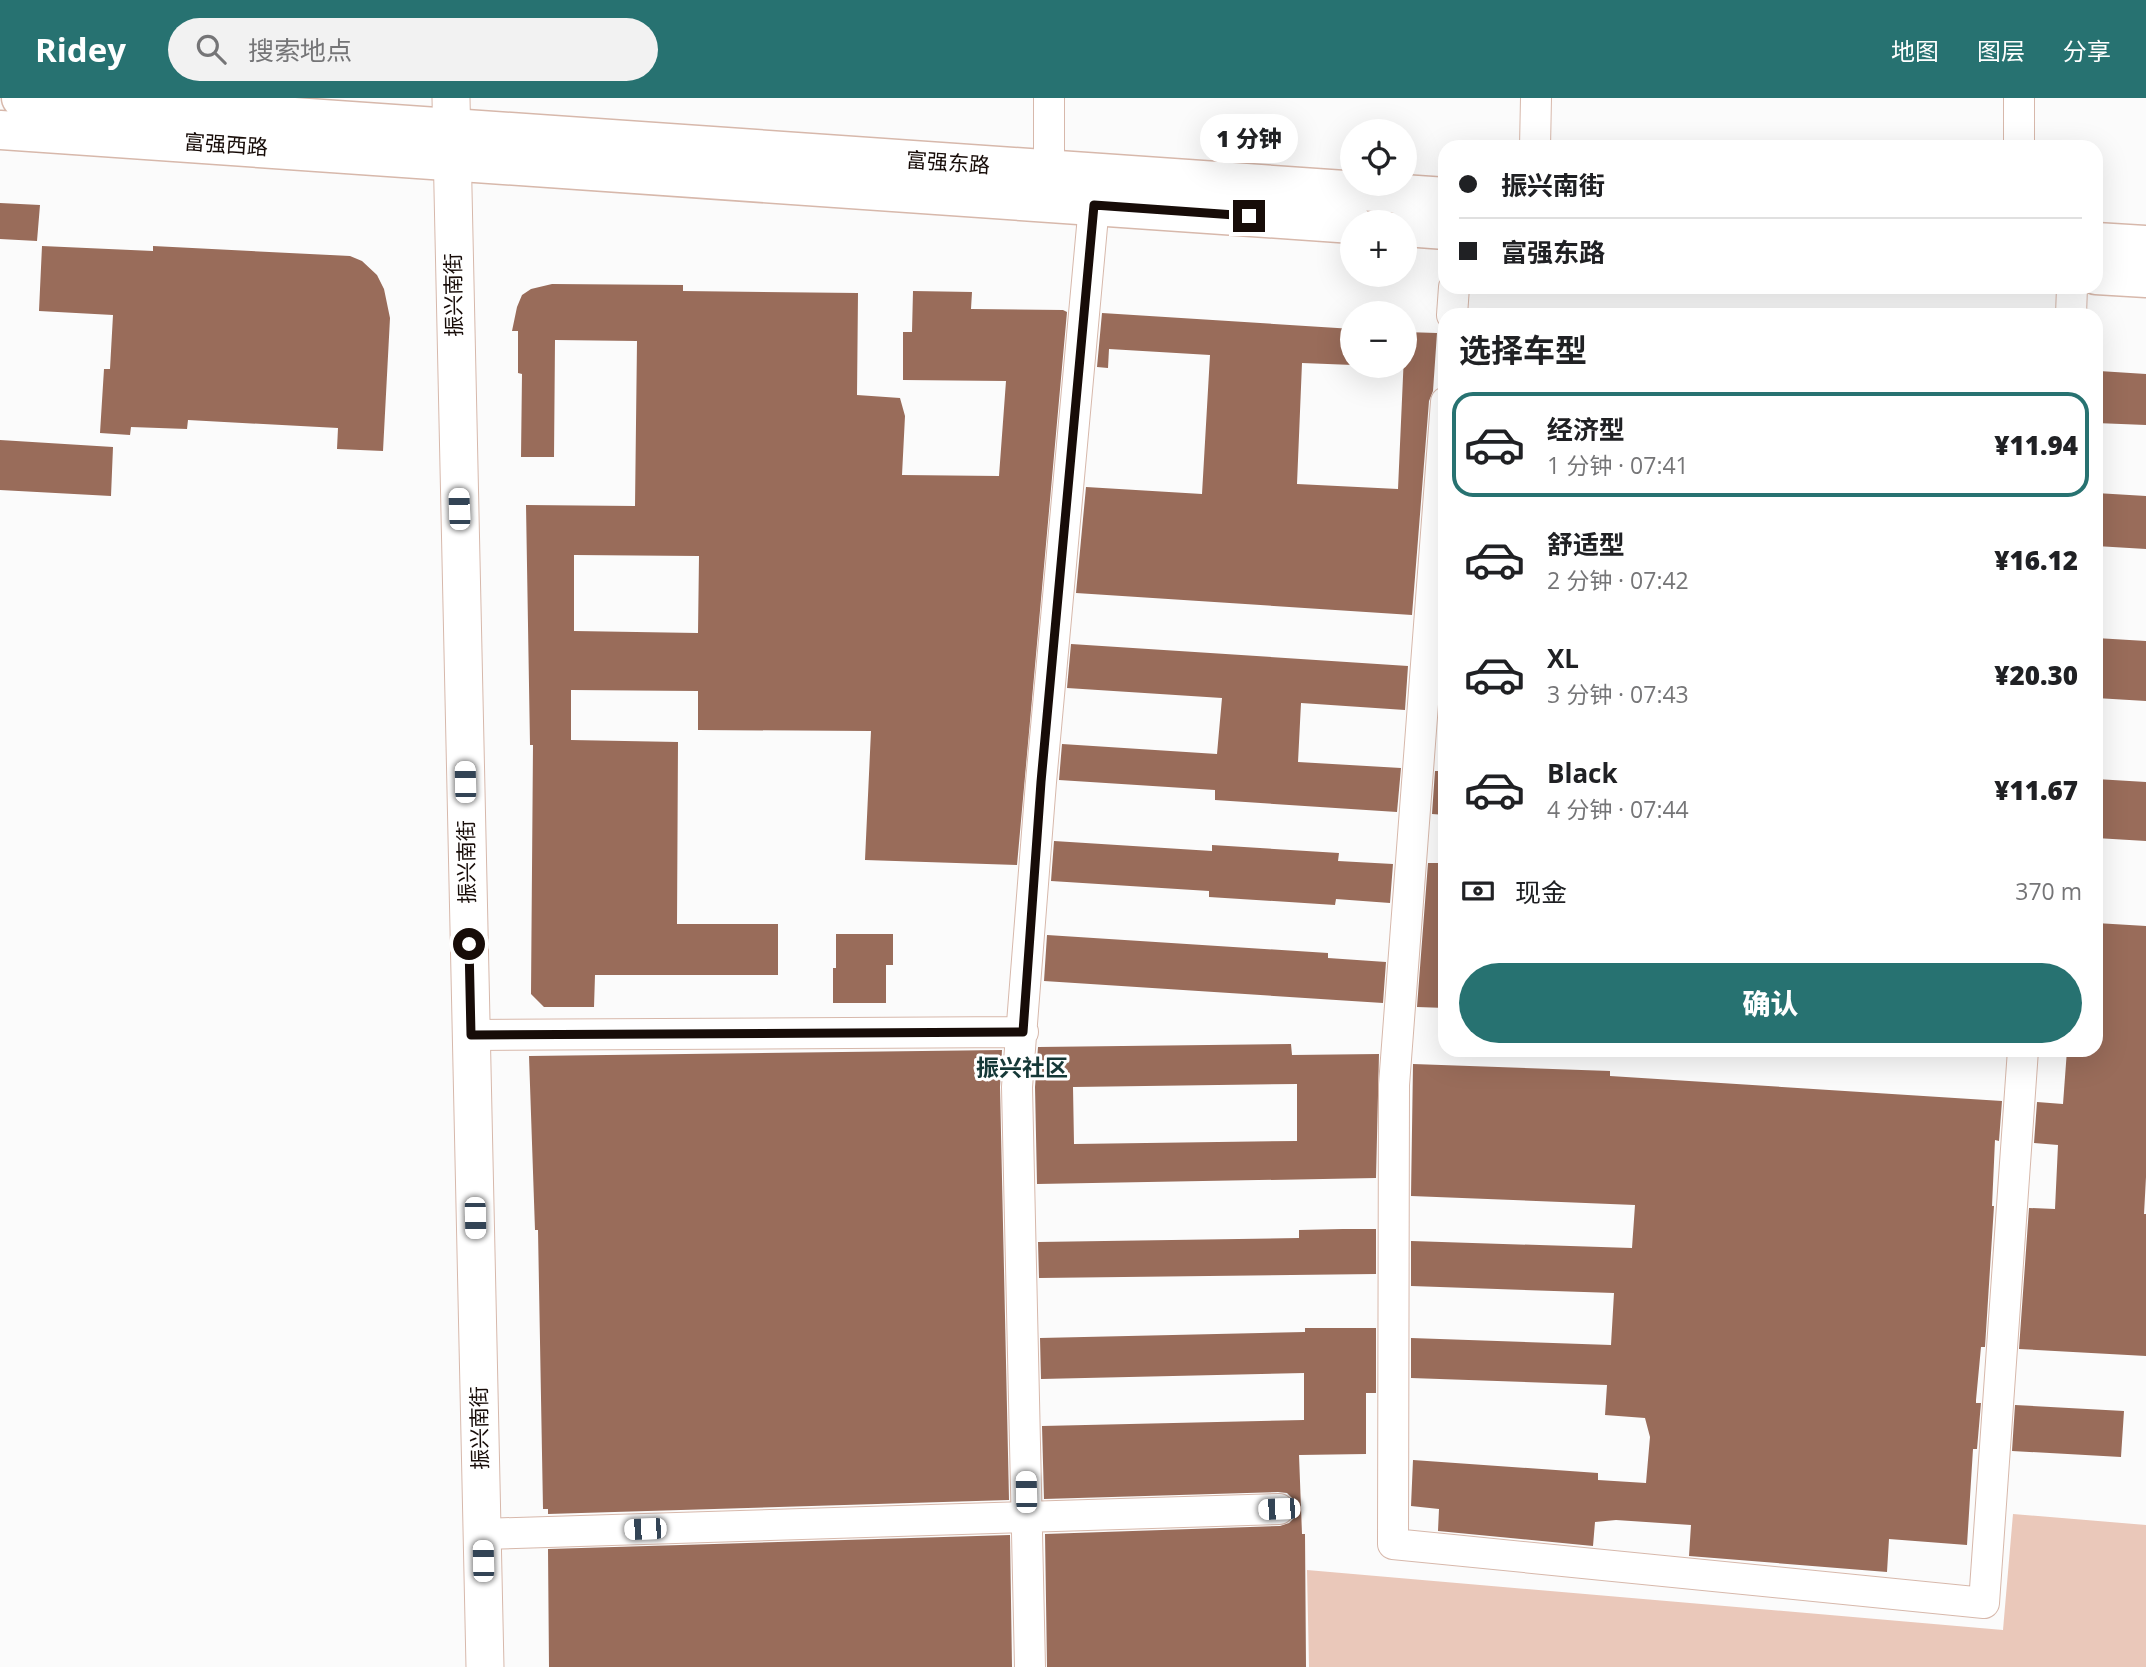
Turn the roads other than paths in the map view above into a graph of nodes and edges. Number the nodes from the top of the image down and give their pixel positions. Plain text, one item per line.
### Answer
1 (21, 98) edge
2 (1049, 98) edge
3 (1536, 98) edge
4 (2019, 98) edge
5 (451, 129) edge
6 (0, 130) edge
7 (1535, 140) edge
8 (2019, 140) edge
9 (1049, 170) junction
10 (1438, 196) edge
11 (1094, 205) junction
12 (1340, 223) edge
13 (1417, 228) edge
14 (1438, 229) edge
15 (2103, 242) edge
16 (2146, 245) edge
17 (2103, 275) edge
18 (2146, 278) edge
19 (1438, 507) edge
20 (1023, 1032) junction
21 (471, 1035) junction
22 (2023, 1057) edge
23 (1279, 1509) dead end
24 (1027, 1517) junction
25 (482, 1534) junction
26 (485, 1667) edge
27 (1030, 1667) edge

1 - 5 main road, 富强西路
2 - 9 street
3 - 7 street
4 - 8 street
5 - 6 main road, 富强西路
5 - 9 main road, 富强东路
5 - 11 main road, 富强东路
5 - 21 street, 振兴南街
9 - 10 main road, 富强东路
11 - 12 main road, 富强东路
11 - 20 street
13 - 14 main road
15 - 16 main road
17 - 18 main road
19 - 22 street
20 - 21 street
20 - 24 street
21 - 25 street, 振兴南街
23 - 24 street
24 - 25 street
24 - 27 street
25 - 26 street, 振兴南街

